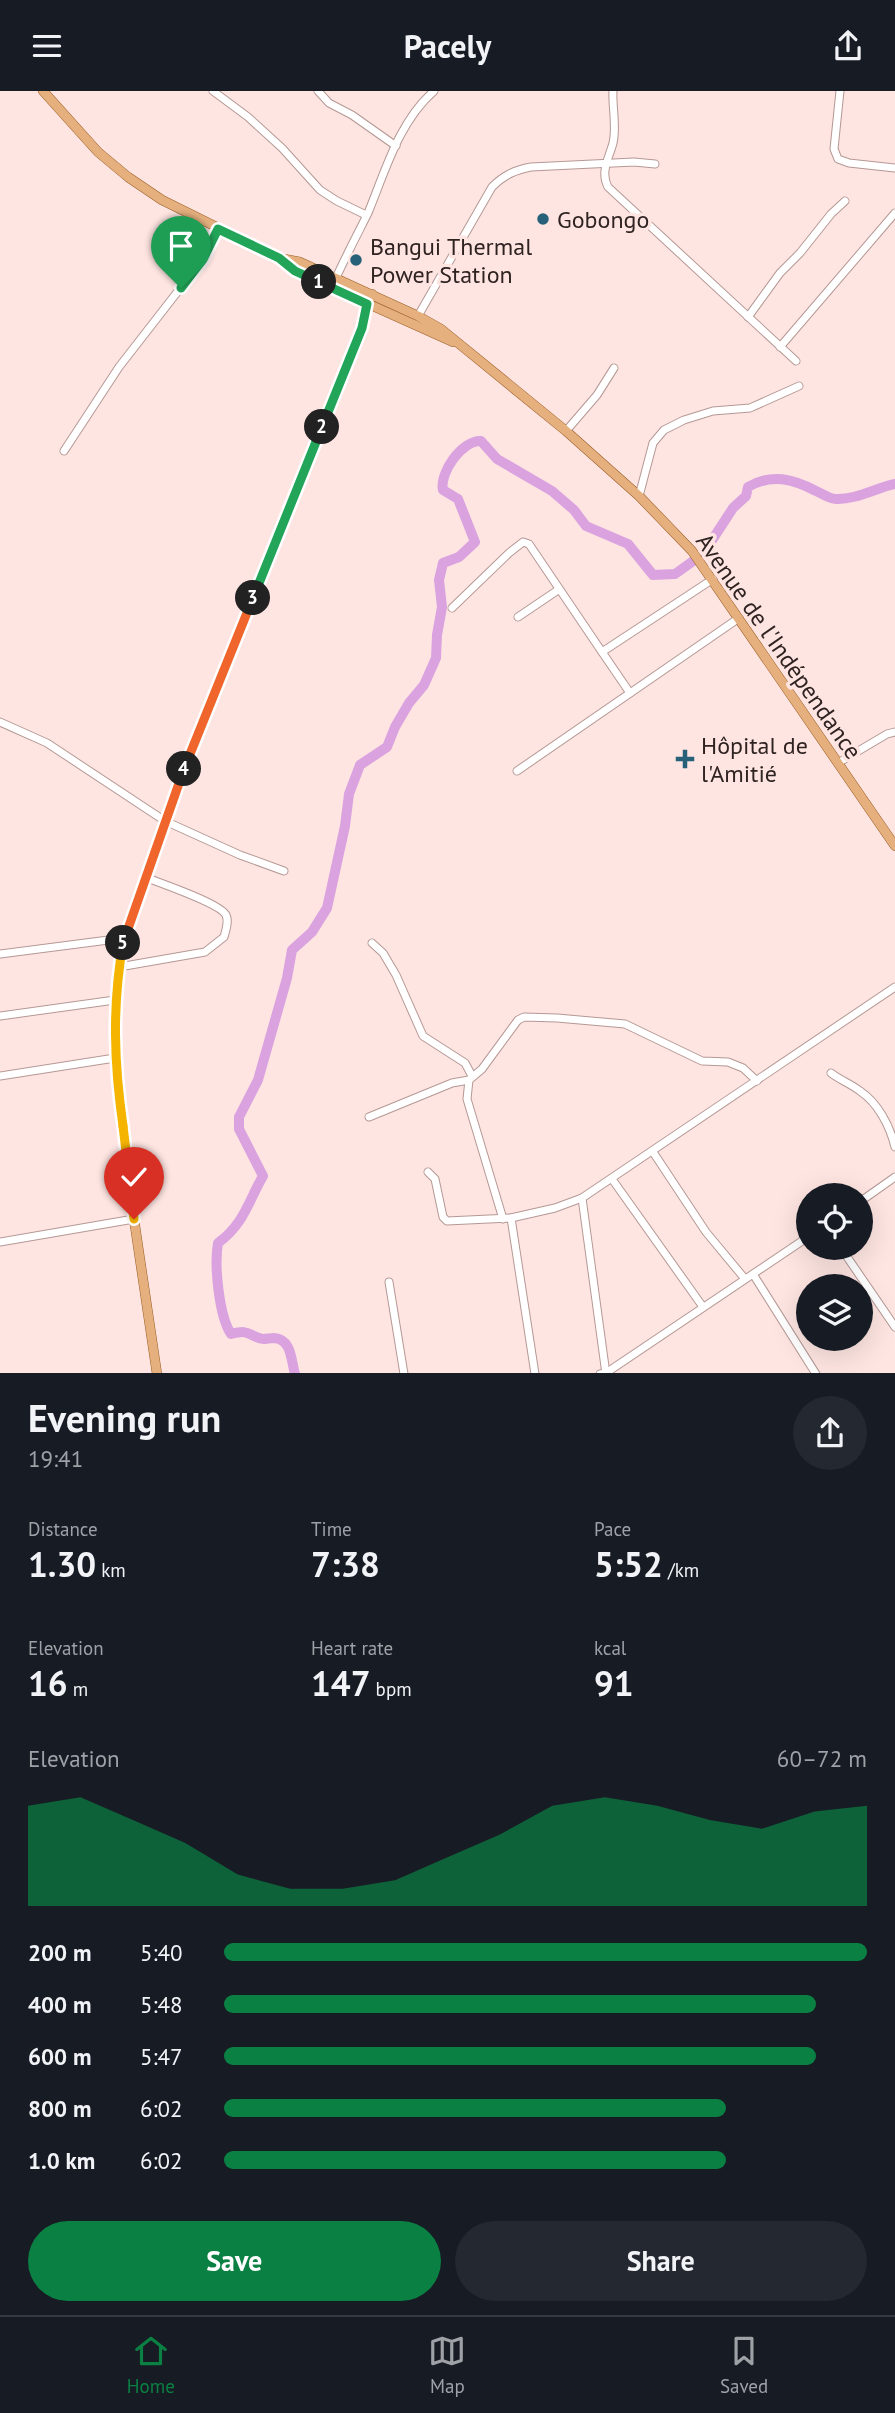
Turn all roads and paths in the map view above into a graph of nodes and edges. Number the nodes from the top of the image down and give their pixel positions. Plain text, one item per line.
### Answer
1 (43, 91) edge
2 (213, 91) edge
3 (318, 91) edge
4 (434, 91) edge
5 (613, 91) edge
6 (840, 91) edge
7 (396, 146) junction
8 (606, 164) junction
9 (655, 164) dead end
10 (895, 168) edge
11 (845, 201) dead end
12 (895, 213) edge
13 (366, 215) junction
14 (218, 229) junction
15 (334, 283) junction
16 (369, 299) junction
17 (385, 300) junction
18 (380, 310) junction
19 (418, 316) junction
20 (748, 317) junction
21 (362, 328) junction
22 (458, 344) junction
23 (780, 347) junction
24 (796, 361) dead end
25 (614, 368) dead end
26 (799, 386) dead end
27 (566, 431) junction
28 (64, 451) dead end
29 (639, 495) junction
30 (713, 579) junction
31 (558, 590) junction
32 (452, 608) dead end
33 (517, 617) dead end
34 (739, 618) junction
35 (601, 652) junction
36 (630, 692) junction
37 (0, 722) edge
38 (895, 732) edge
39 (838, 763) junction
40 (517, 771) dead end
41 (165, 821) junction
42 (895, 846) edge
43 (284, 871) dead end
44 (145, 877) junction
45 (124, 938) junction
46 (372, 943) dead end
47 (0, 954) edge
48 (119, 967) junction
49 (895, 987) edge
50 (115, 1000) junction
51 (0, 1016) edge
52 (115, 1058) junction
53 (831, 1073) dead end
54 (0, 1076) edge
55 (470, 1078) junction
56 (757, 1081) junction
57 (369, 1117) dead end
58 (895, 1147) edge
59 (653, 1152) junction
60 (429, 1172) dead end
61 (895, 1177) edge
62 (612, 1179) junction
63 (873, 1193) edge
64 (582, 1198) junction
65 (134, 1219) junction
66 (507, 1219) junction
67 (0, 1242) edge
68 (796, 1245) edge
69 (849, 1260) edge
70 (753, 1274) junction
71 (745, 1279) junction
72 (389, 1282) dead end
73 (703, 1307) junction
74 (895, 1327) edge
75 (157, 1373) edge
76 (404, 1373) edge
77 (535, 1373) edge
78 (606, 1373) edge
79 (815, 1373) edge

1 - 14 main road, Avenue de l'Indépendance
2 - 13 street
3 - 7 street
4 - 7 street
5 - 8 street
6 - 10 street
7 - 13 street
8 - 9 street
8 - 19 street
8 - 20 street
11 - 20 street
12 - 23 street
13 - 15 street
14 - 15 main road, Avenue de l'Indépendance
14 - 28 street
15 - 16 main road, Avenue de l'Indépendance
16 - 17 main road, Avenue de l'Indépendance
16 - 18 main road, Avenue de l'Indépendance
16 - 21 main road
17 - 18 main road
17 - 19 main road, Avenue de l'Indépendance
18 - 21 main road
18 - 22 main road, Avenue de l'Indépendance
19 - 22 main road, Avenue de l'Indépendance
20 - 23 street
21 - 41 main road
22 - 27 main road, Avenue de l'Indépendance
23 - 24 street
25 - 27 street
26 - 29 street
27 - 29 main road, Avenue de l'Indépendance
29 - 30 main road, Avenue de l'Indépendance
30 - 34 main road, Avenue de l'Indépendance
30 - 35 street
31 - 32 street
31 - 33 street
31 - 35 street
34 - 36 street
34 - 39 main road, Avenue de l'Indépendance
35 - 36 street
36 - 40 street
37 - 41 street
38 - 39 street
39 - 42 main road, Avenue de l'Indépendance
41 - 43 street
41 - 44 main road
44 - 45 main road
44 - 48 street
45 - 47 street
45 - 48 main road
46 - 55 street
48 - 50 main road
49 - 56 street
50 - 51 street
50 - 52 main road
52 - 54 street
52 - 65 main road
53 - 58 street
55 - 56 street
55 - 57 street
55 - 66 street
56 - 59 street
59 - 62 street
59 - 71 street
60 - 66 street
61 - 63 street
62 - 64 street
62 - 73 street
64 - 66 street
64 - 78 street
65 - 67 street
65 - 75 main road
66 - 77 street
68 - 70 street
69 - 74 street
70 - 71 street
70 - 79 street
71 - 73 street
72 - 76 street
73 - 78 street

